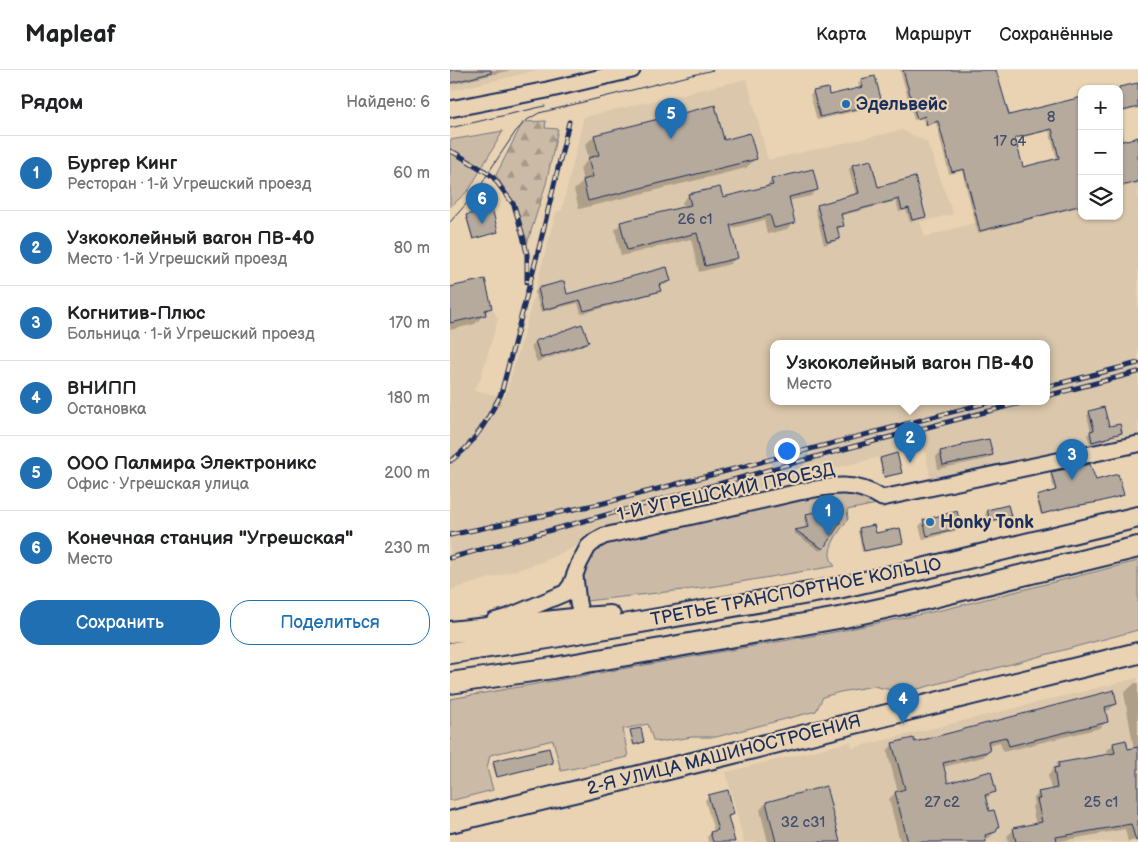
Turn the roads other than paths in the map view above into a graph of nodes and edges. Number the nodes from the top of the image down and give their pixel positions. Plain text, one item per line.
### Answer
1 (632, 70) edge
2 (450, 108) edge
3 (1138, 444) edge
4 (1138, 517) edge
5 (1138, 548) edge
6 (575, 576) junction
7 (714, 610) junction
8 (582, 618) junction
9 (458, 631) edge
10 (450, 653) edge
11 (1138, 653) edge
12 (453, 683) edge
13 (451, 822) edge

1 - 2 street
3 - 6 street, 1-Й УГРЕШСКИЙ ПРОЕЗД
4 - 7 main road, ТРЕТЬЕ ТРАНСПОРТНОЕ КОЛЬЦО
5 - 12 main road, ТРЕТЬЕ ТРАНСПОРТНОЕ КОЛЬЦО
6 - 8 street, 1-Й УГРЕШСКИЙ ПРОЕЗД
6 - 9 street, 1-Й УГРЕШСКИЙ ПРОЕЗД
7 - 8 main road
7 - 10 main road, ТРЕТЬЕ ТРАНСПОРТНОЕ КОЛЬЦО
8 - 9 main road
11 - 13 main road, 2-Я УЛИЦА МАШИНОСТРОЕНИЯ

